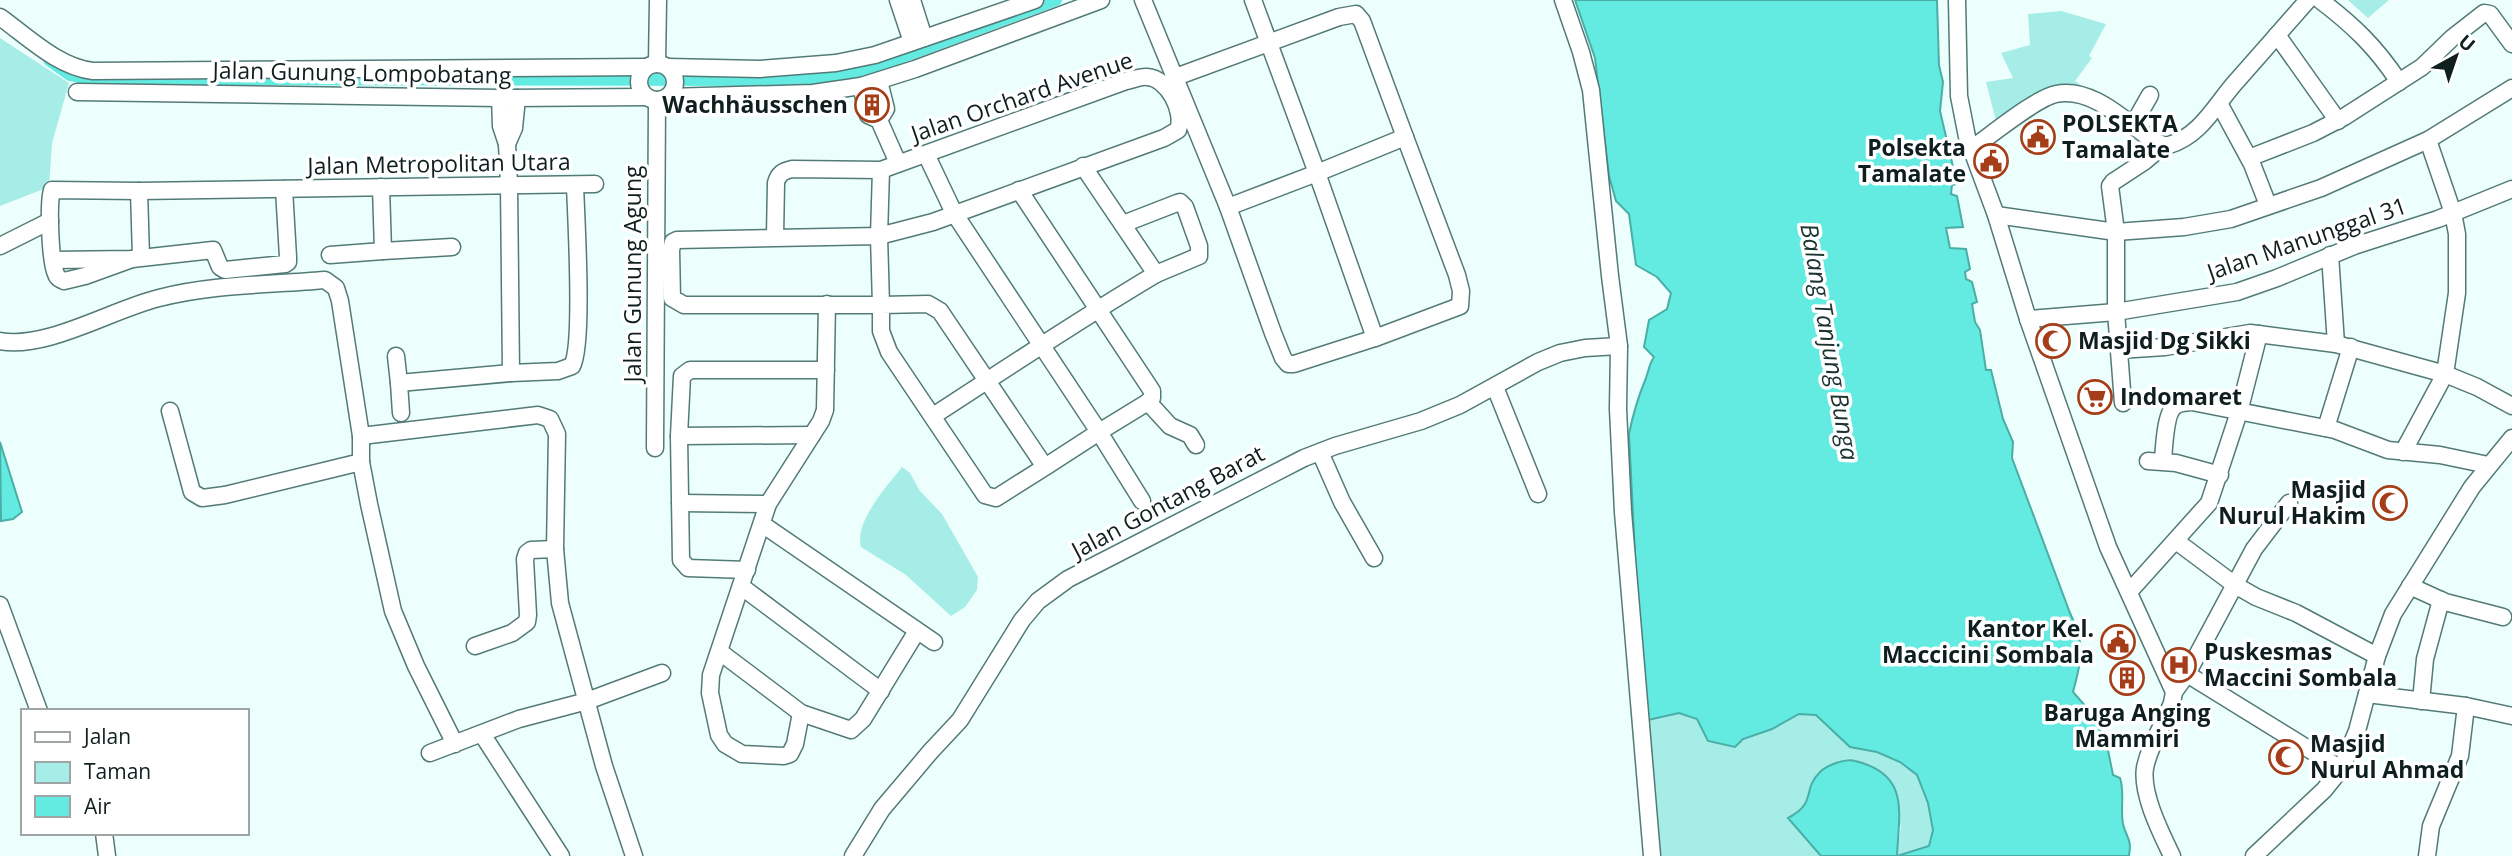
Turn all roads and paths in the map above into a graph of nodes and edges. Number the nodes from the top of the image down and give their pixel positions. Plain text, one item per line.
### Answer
1 (658, 0) edge
2 (898, 0) edge
3 (912, 0) edge
4 (1035, 0) edge
5 (1101, 0) edge
6 (1143, 0) edge
7 (1253, 0) edge
8 (1563, 0) edge
9 (1957, 0) edge
10 (2308, 0) edge
11 (2320, 0) edge
12 (0, 18) edge
13 (2277, 34) junction
14 (918, 40) junction
15 (1268, 42) junction
16 (2512, 44) edge
17 (657, 68) junction
18 (1174, 78) junction
19 (879, 81) junction
20 (2399, 82) junction
21 (860, 86) junction
22 (2512, 88) edge
23 (77, 92) dead end
24 (2150, 95) dead end
25 (657, 96) junction
26 (508, 98) junction
27 (2220, 105) junction
28 (879, 120) junction
29 (2338, 121) junction
30 (2133, 125) junction
31 (1405, 137) junction
32 (2428, 140) junction
33 (2164, 145) junction
34 (1971, 149) junction
35 (926, 154) junction
36 (2249, 158) junction
37 (898, 163) junction
38 (1083, 166) junction
39 (881, 170) junction
40 (1317, 173) junction
41 (595, 184) dead end
42 (509, 185) junction
43 (575, 185) junction
44 (381, 187) junction
45 (284, 189) junction
46 (2512, 189) edge
47 (1018, 190) junction
48 (139, 191) junction
49 (2268, 205) junction
50 (1228, 207) junction
51 (954, 213) junction
52 (2453, 213) junction
53 (1996, 215) junction
54 (50, 223) junction
55 (1123, 224) junction
56 (2116, 232) junction
57 (775, 236) junction
58 (879, 236) junction
59 (0, 246) edge
60 (452, 247) dead end
61 (383, 251) junction
62 (331, 255) dead end
63 (2330, 255) junction
64 (136, 258) junction
65 (1156, 274) junction
66 (827, 304) junction
67 (881, 305) junction
68 (1099, 308) junction
69 (2116, 312) junction
70 (2028, 318) junction
71 (2259, 334) junction
72 (1375, 338) junction
73 (0, 341) edge
74 (1044, 346) junction
75 (1619, 346) junction
76 (2344, 346) junction
77 (2119, 350) junction
78 (396, 356) dead end
79 (826, 370) junction
80 (511, 373) junction
81 (2445, 374) junction
82 (989, 380) junction
83 (399, 383) junction
84 (1495, 387) junction
85 (1148, 402) junction
86 (2123, 403) dead end
87 (2512, 406) edge
88 (170, 411) dead end
89 (2239, 412) junction
90 (401, 413) dead end
91 (933, 416) junction
92 (2326, 428) junction
93 (1099, 432) junction
94 (812, 435) junction
95 (360, 436) junction
96 (679, 436) junction
97 (2512, 438) edge
98 (1196, 446) dead end
99 (655, 448) dead end
100 (1320, 452) junction
101 (2403, 452) junction
102 (361, 462) junction
103 (2488, 465) junction
104 (1045, 467) junction
105 (2220, 475) junction
106 (1538, 494) dead end
107 (1142, 501) dead end
108 (680, 503) junction
109 (768, 503) junction
110 (2289, 503) dead end
111 (762, 524) junction
112 (2176, 541) junction
113 (555, 549) junction
114 (1374, 558) dead end
115 (747, 570) junction
116 (2235, 585) junction
117 (2410, 586) junction
118 (742, 587) junction
119 (2129, 592) junction
120 (2441, 600) junction
121 (0, 605) edge
122 (2503, 617) dead end
123 (917, 631) junction
124 (933, 642) dead end
125 (475, 646) dead end
126 (720, 652) junction
127 (2377, 656) junction
128 (662, 673) dead end
129 (2187, 674) junction
130 (881, 691) junction
131 (2174, 692) junction
132 (2367, 694) junction
133 (587, 701) junction
134 (2421, 701) junction
135 (2466, 706) junction
136 (37, 709) edge
137 (801, 713) junction
138 (2512, 716) edge
139 (482, 734) junction
140 (455, 744) junction
141 (430, 753) dead end
142 (2341, 769) junction
143 (104, 835) edge
144 (107, 856) edge
145 (561, 856) edge
146 (634, 856) edge
147 (853, 856) edge
148 (1652, 856) edge
149 (2172, 856) edge
150 (2254, 856) edge
151 (2427, 856) edge

1 - 17 street
2 - 14 street
3 - 14 street
4 - 14 street
5 - 19 street, Jalan Gunung Lompobatang
6 - 18 street
7 - 15 street
8 - 75 street
9 - 34 street
10 - 13 street
11 - 20 street
12 - 17 street
13 - 27 street
13 - 29 street
14 - 17 street
15 - 18 street
15 - 31 street
15 - 40 street
16 - 20 street
17 - 25 street
17 - 25 street
18 - 50 street
19 - 21 street, Jalan Gunung Lompobatang
19 - 28 street
20 - 29 street
21 - 25 street, Jalan Gunung Lompobatang
21 - 28 street
22 - 32 street
23 - 26 street, Jalan Gunung Lompobatang
24 - 30 street
25 - 26 street, Jalan Gunung Lompobatang
25 - 99 street, Jalan Gunung Agung
26 - 42 street
27 - 33 street
27 - 36 street
28 - 37 street
29 - 36 street
30 - 33 street
30 - 34 street
31 - 40 street
31 - 72 street
32 - 49 street
32 - 52 street
33 - 56 street
34 - 53 street
35 - 37 street, Jalan Orchard Avenue
35 - 38 street, Jalan Orchard Avenue
35 - 51 street
36 - 49 street
37 - 39 street, Jalan Orchard Avenue
38 - 47 street, Jalan Orchard Avenue
38 - 55 street
39 - 57 street
39 - 58 street
40 - 50 street
40 - 72 street
41 - 43 street, Jalan Metropolitan Utara
42 - 43 street, Jalan Metropolitan Utara
42 - 44 street, Jalan Metropolitan Utara
42 - 80 street
43 - 80 street
44 - 45 street, Jalan Metropolitan Utara
44 - 61 street
45 - 48 street, Jalan Metropolitan Utara
45 - 64 street
46 - 52 street, Jalan Manunggal 31
47 - 51 street, Jalan Orchard Avenue
47 - 68 street
48 - 54 street, Jalan Metropolitan Utara
48 - 64 street
49 - 56 street
50 - 72 street
51 - 58 street, Jalan Orchard Avenue
51 - 74 street
52 - 63 street, Jalan Manunggal 31
52 - 81 street
53 - 56 street
53 - 70 street
54 - 59 street
54 - 64 street
55 - 65 street
55 - 65 street
56 - 69 street
57 - 58 street, Jalan Orchard Avenue
57 - 66 street, Jalan Orchard Avenue
58 - 67 street
60 - 61 street
61 - 62 street
63 - 69 street, Jalan Manunggal 31
63 - 76 street
65 - 68 street
66 - 67 street
66 - 79 street
67 - 82 street
67 - 91 street
68 - 74 street
68 - 85 street
69 - 70 street, Jalan Manunggal 31
69 - 77 street
70 - 119 street
71 - 76 street
71 - 77 street
71 - 89 street
73 - 95 street
74 - 82 street
74 - 93 street
75 - 84 street, Jalan Gontang Barat
75 - 148 street
76 - 81 street
76 - 92 street
77 - 86 street
78 - 83 street
79 - 94 street
79 - 96 street
80 - 83 street
81 - 87 street
81 - 101 street
82 - 91 street
82 - 104 street
83 - 90 street
84 - 100 street, Jalan Gontang Barat
84 - 106 street
85 - 93 street
85 - 98 street
88 - 102 street
89 - 92 street
89 - 105 street
89 - 105 street
91 - 104 street
92 - 101 street
93 - 104 street
93 - 107 street
94 - 96 street
94 - 109 street
95 - 102 street
95 - 113 street
96 - 108 street
97 - 103 street
100 - 114 street
100 - 147 street, Jalan Gontang Barat
101 - 103 street
102 - 140 street
103 - 117 street
105 - 112 street
108 - 109 street
108 - 115 street
109 - 111 street
110 - 116 street
111 - 115 street
111 - 123 street
112 - 116 street
112 - 119 street
113 - 125 street
113 - 133 street
115 - 118 street
116 - 127 street
116 - 129 street
117 - 120 street
117 - 127 street
118 - 126 street
118 - 130 street
119 - 131 street
120 - 122 street
120 - 134 street
121 - 136 street
123 - 124 street
123 - 130 street
126 - 137 street
126 - 137 street
127 - 132 street
128 - 133 street
129 - 131 street
129 - 142 street
130 - 137 street
131 - 149 street
132 - 134 street
132 - 142 street
133 - 139 street
133 - 146 street
134 - 135 street
135 - 138 street
135 - 151 street
139 - 140 street
139 - 145 street
140 - 141 street
142 - 150 street
143 - 144 street

